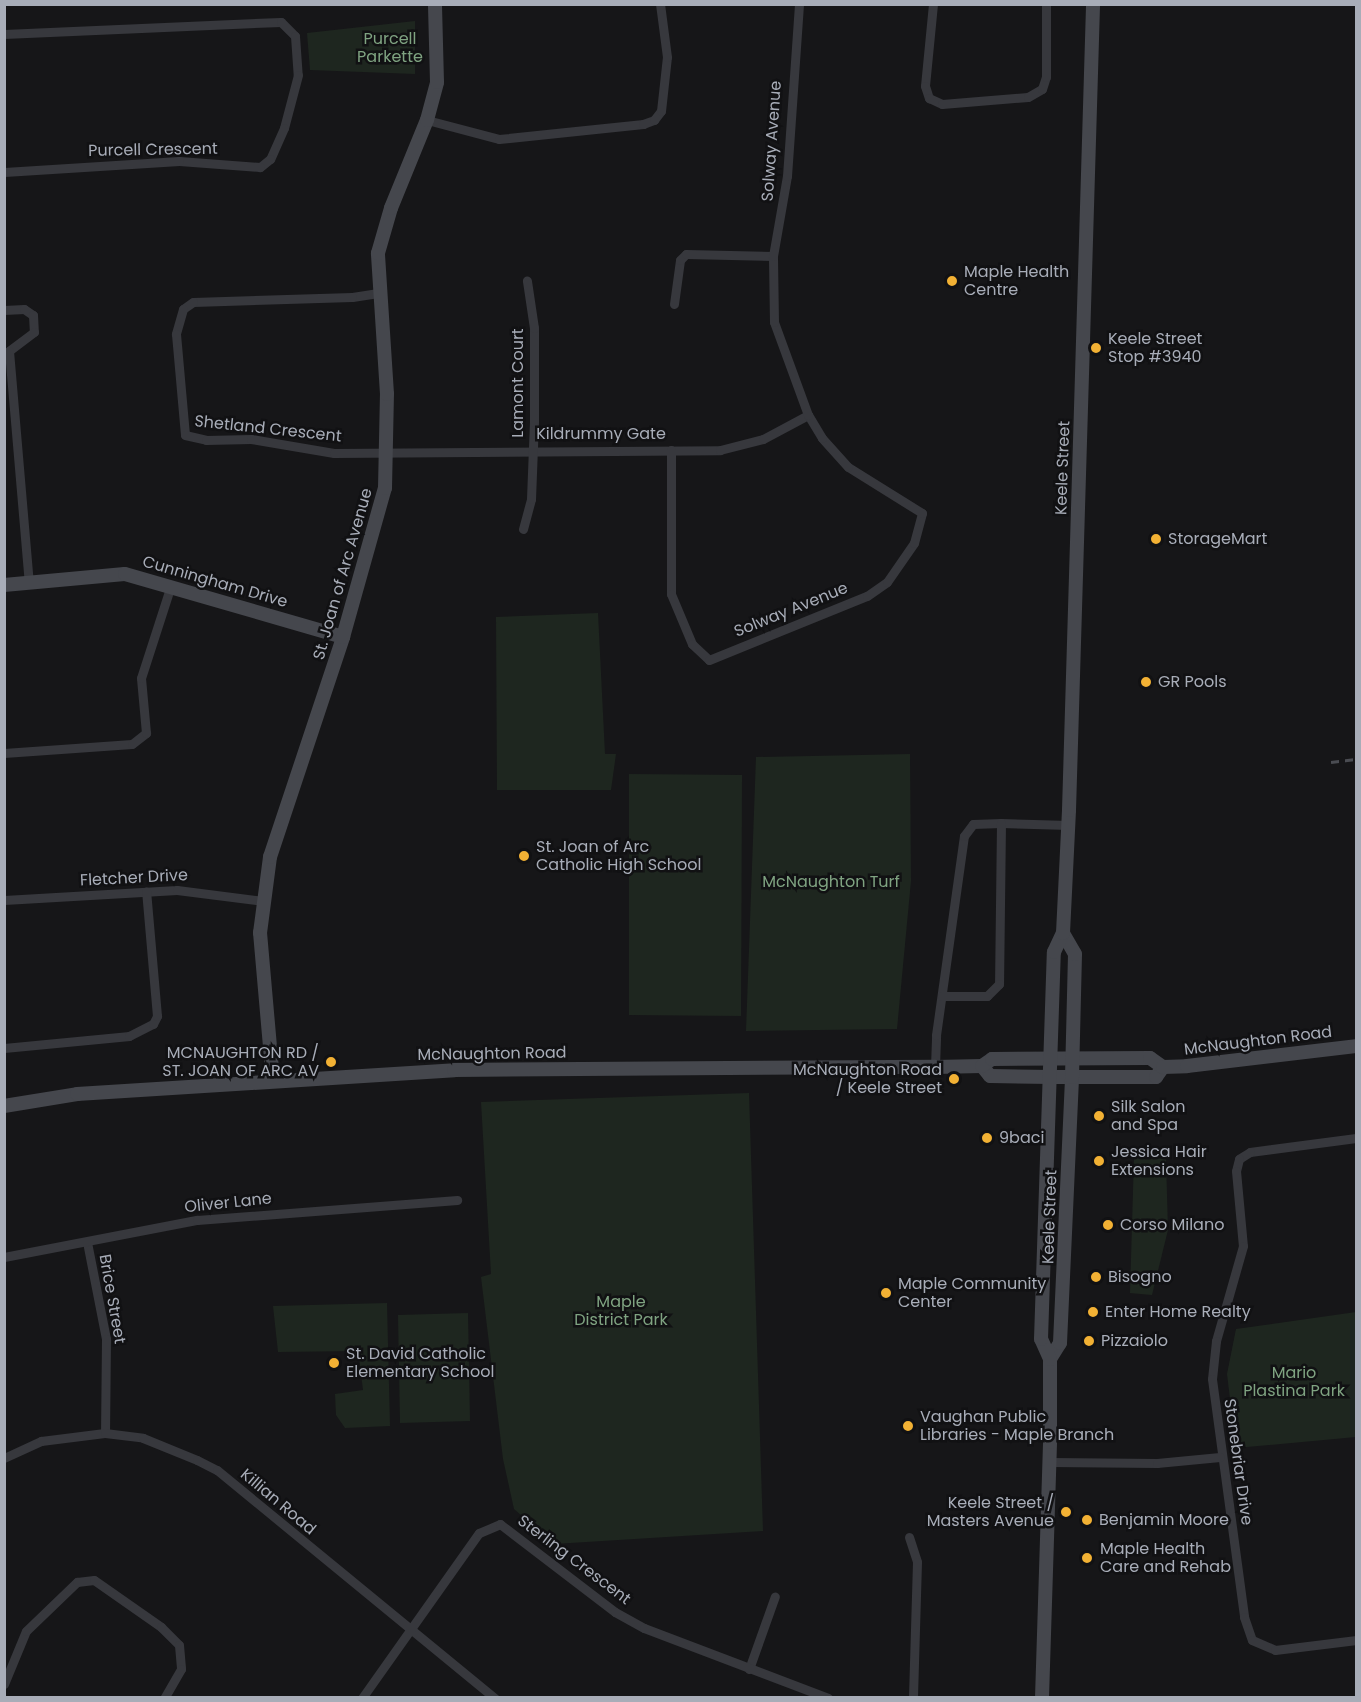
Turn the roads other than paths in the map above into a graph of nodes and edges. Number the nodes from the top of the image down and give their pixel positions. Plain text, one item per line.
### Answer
1 (435, 4) edge
2 (660, 4) edge
3 (799, 4) edge
4 (933, 4) edge
5 (1046, 4) edge
6 (1093, 4) edge
7 (4, 34) edge
8 (427, 120) junction
9 (4, 172) edge
10 (773, 256) junction
11 (527, 281) dead end
12 (378, 293) junction
13 (674, 304) dead end
14 (4, 310) edge
15 (7, 350) edge
16 (808, 415) junction
17 (533, 449) junction
18 (671, 450) junction
19 (387, 453) junction
20 (523, 529) dead end
21 (28, 582) junction
22 (4, 585) edge
23 (171, 585) junction
24 (343, 637) junction
25 (4, 753) edge
26 (1001, 823) junction
27 (1069, 825) junction
28 (146, 891) junction
29 (4, 900) edge
30 (264, 901) junction
31 (1063, 933) junction
32 (942, 996) junction
33 (1356, 1046) edge
34 (4, 1048) edge
35 (1052, 1059) junction
36 (1072, 1059) junction
37 (982, 1066) junction
38 (935, 1067) junction
39 (1163, 1067) junction
40 (1051, 1077) junction
41 (1072, 1077) junction
42 (273, 1081) junction
43 (4, 1106) edge
44 (1356, 1138) edge
45 (457, 1200) dead end
46 (87, 1242) junction
47 (4, 1257) edge
48 (1050, 1359) junction
49 (105, 1433) junction
50 (1220, 1457) junction
51 (4, 1458) edge
52 (1050, 1462) junction
53 (909, 1537) dead end
54 (775, 1596) dead end
55 (411, 1629) junction
56 (1356, 1640) edge
57 (749, 1669) junction
58 (4, 1684) edge
59 (164, 1698) edge
60 (362, 1698) edge
61 (495, 1698) edge
62 (828, 1698) edge
63 (912, 1698) edge
64 (1042, 1698) edge

1 - 8 street, St. Joan of Arc Avenue
2 - 8 street
3 - 10 street, Solway Avenue
4 - 5 street
6 - 27 street, Keele Street
7 - 9 street, Purcell Crescent
8 - 12 street, St. Joan of Arc Avenue
10 - 13 street
10 - 16 street, Solway Avenue
11 - 17 street, Lamont Court
12 - 19 street, St. Joan of Arc Avenue
12 - 19 street, Shetland Crescent
14 - 15 street
15 - 21 street
16 - 18 street, Kildrummy Gate
16 - 18 street, Solway Avenue
17 - 18 street, Kildrummy Gate
17 - 19 street, Kildrummy Gate
17 - 20 street, Lamont Court
19 - 24 street, St. Joan of Arc Avenue
21 - 22 street, Cunningham Drive
21 - 23 street, Cunningham Drive
23 - 24 street, Cunningham Drive
23 - 25 street
24 - 30 street, St. Joan of Arc Avenue
26 - 27 street
26 - 32 street
26 - 32 street
27 - 31 street, Keele Street
28 - 29 street, Fletcher Drive
28 - 30 street, Fletcher Drive
28 - 34 street
30 - 42 street, St. Joan of Arc Avenue
31 - 35 street, Keele Street
31 - 36 street, Keele Street
32 - 38 street
33 - 39 street, McNaughton Road
35 - 36 street, McNaughton Road
35 - 37 street, McNaughton Road
35 - 40 street, Keele Street
36 - 39 street, McNaughton Road
36 - 41 street, Keele Street
37 - 38 street, McNaughton Road
37 - 40 street, McNaughton Road
38 - 42 street, McNaughton Road
39 - 41 street, McNaughton Road
40 - 41 street, McNaughton Road
40 - 48 street, Keele Street
41 - 48 street, Keele Street
42 - 43 street, McNaughton Road
44 - 50 street, Stonebriar Drive
45 - 46 street, Oliver Lane
46 - 47 street, Oliver Lane
46 - 49 street, Brice Street
48 - 52 street, Keele Street
49 - 51 street, Killian Road
49 - 55 street, Killian Road
50 - 52 street
50 - 56 street, Stonebriar Drive
52 - 64 street, Keele Street
53 - 63 street
54 - 57 street
55 - 57 street, Sterling Crescent
55 - 60 street
55 - 61 street, Killian Road
57 - 62 street, Sterling Crescent
58 - 59 street

